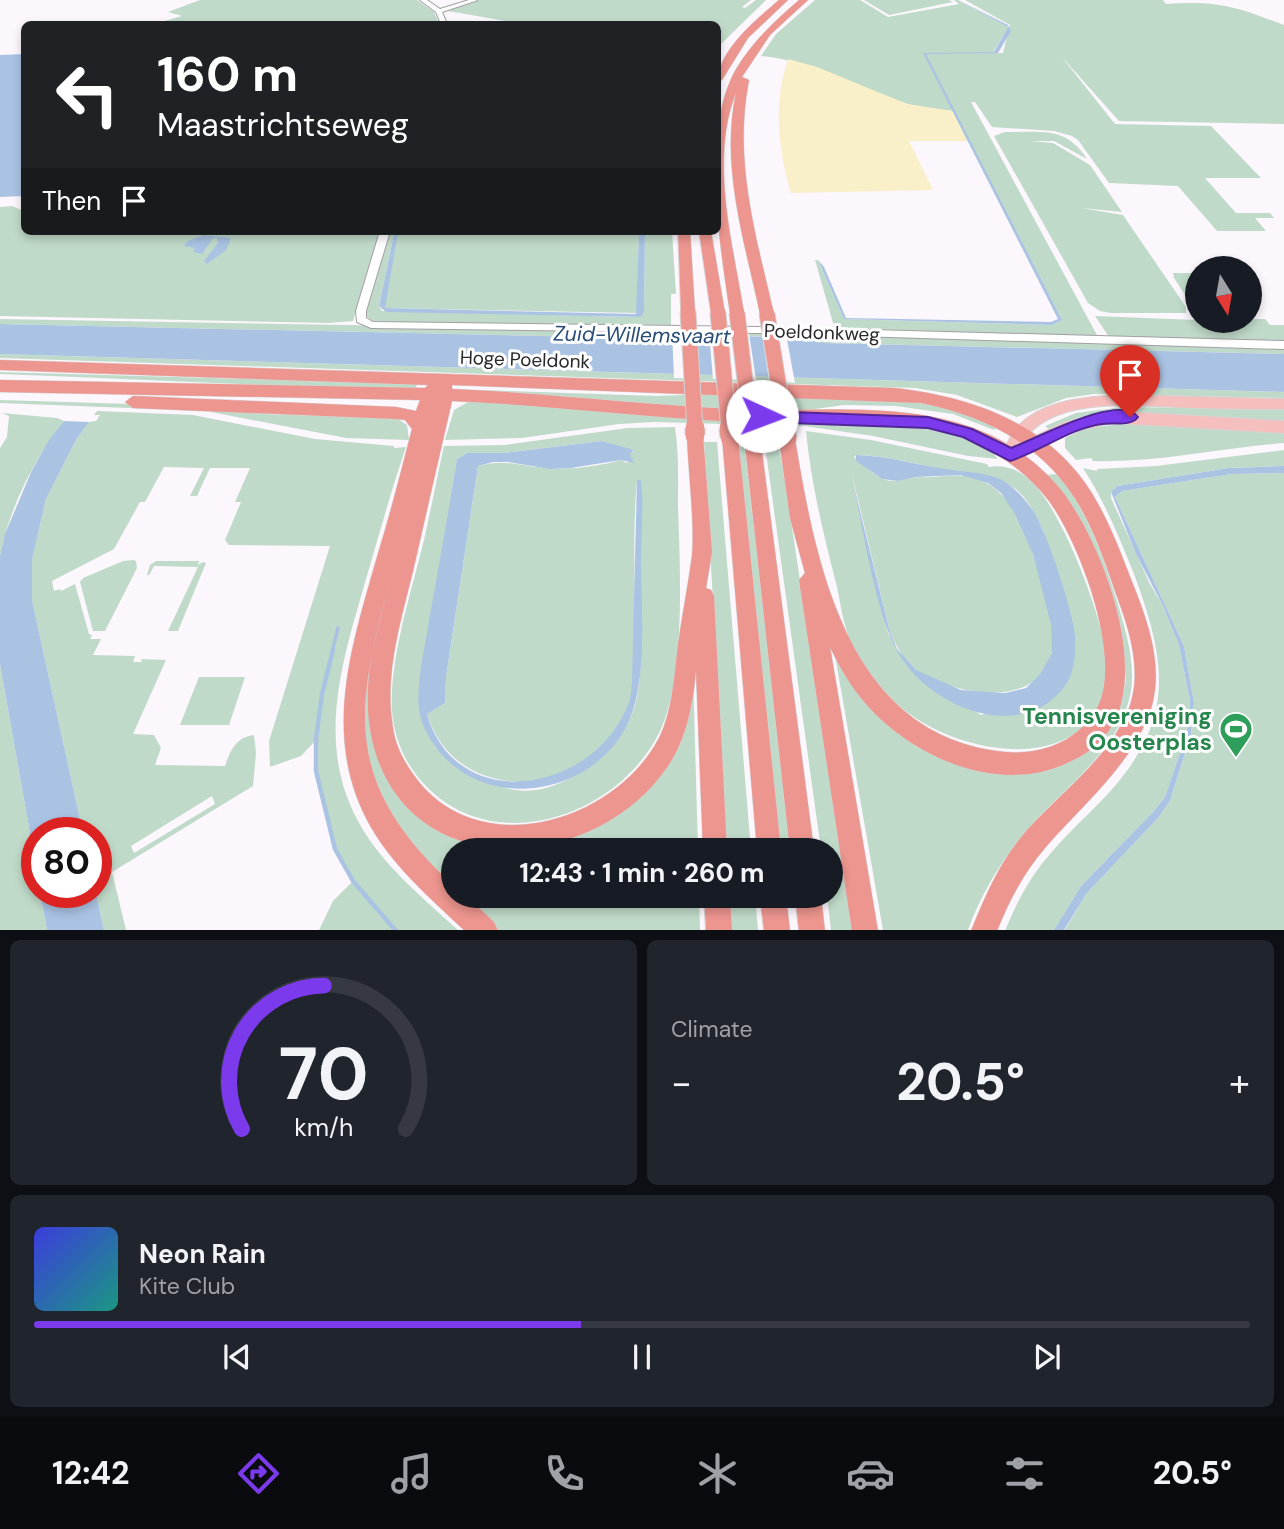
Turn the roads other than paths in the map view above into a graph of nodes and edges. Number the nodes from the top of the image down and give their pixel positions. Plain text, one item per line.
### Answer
1 (423, 0) edge
2 (475, 0) edge
3 (773, 0) edge
4 (784, 0) edge
5 (804, 0) edge
6 (439, 10) junction
7 (443, 21) edge
8 (762, 38) junction
9 (722, 51) dead end
10 (721, 73) edge
11 (721, 125) edge
12 (721, 194) edge
13 (383, 235) edge
14 (684, 235) edge
15 (706, 235) edge
16 (1284, 345) edge
17 (0, 365) edge
18 (0, 376) edge
19 (0, 386) edge
20 (247, 389) junction
21 (439, 389) junction
22 (150, 391) junction
23 (0, 397) edge
24 (1284, 404) edge
25 (422, 420) junction
26 (1284, 427) edge
27 (1030, 438) junction
28 (1010, 455) junction
29 (798, 507) junction
30 (702, 552) junction
31 (714, 838) edge
32 (768, 838) edge
33 (801, 838) edge
34 (718, 908) edge
35 (774, 908) edge
36 (809, 908) edge
37 (485, 930) edge
38 (719, 930) edge
39 (776, 930) edge
40 (812, 930) edge
41 (865, 930) edge
42 (984, 930) edge

1 - 6 street
2 - 6 street
3 - 9 highway
4 - 10 highway
5 - 8 highway
6 - 7 street
8 - 11 highway, bridge
8 - 29 highway, bridge
12 - 33 highway, bridge
13 - 16 street, Poeldonkweg
14 - 30 highway, bridge
15 - 32 highway, bridge
17 - 21 highway, Hoge Poeldonk
18 - 20 highway
19 - 22 highway, Hoge Poeldonk
20 - 21 highway, Hoge Poeldonk
20 - 22 highway, Hoge Poeldonk
21 - 25 highway
21 - 27 highway, Hoge Poeldonk
21 - 28 highway, Hoge Poeldonk
21 - 30 highway
22 - 25 highway
23 - 25 highway
24 - 27 main road
25 - 37 highway
26 - 27 main road
27 - 28 main road
27 - 42 highway
28 - 29 highway, Hoge Poeldonk
29 - 41 highway
30 - 31 highway
34 - 38 highway
35 - 39 highway
36 - 40 highway

